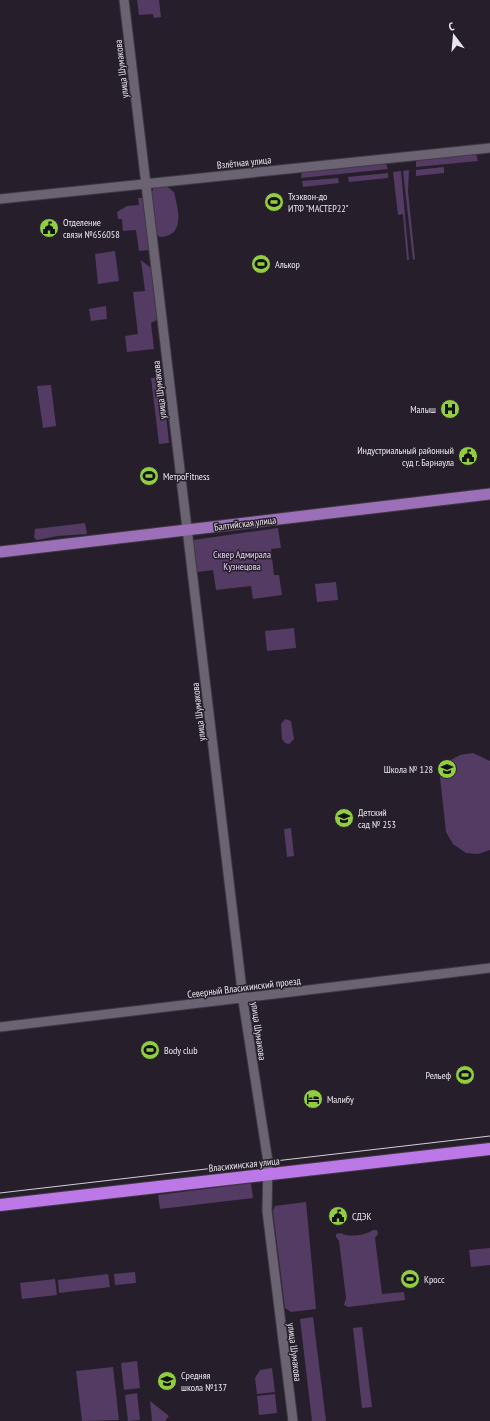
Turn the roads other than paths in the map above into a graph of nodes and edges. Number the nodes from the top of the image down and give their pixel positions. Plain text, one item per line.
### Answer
1 (124, 0) edge
2 (490, 148) edge
3 (146, 184) junction
4 (0, 198) edge
5 (490, 494) edge
6 (187, 530) junction
7 (0, 552) edge
8 (490, 968) edge
9 (243, 998) junction
10 (0, 1027) edge
11 (490, 1149) edge
12 (267, 1174) junction
13 (0, 1205) edge
14 (293, 1421) edge

1 - 3 street, улица Шумакова
2 - 3 street, Взлётная улица
3 - 4 street, Взлётная улица
3 - 6 street, улица Шумакова
5 - 6 main road, Балтийская улица
6 - 7 main road, Балтийская улица
6 - 9 street, улица Шумакова
8 - 9 street, Северный Власихинский проезд
9 - 10 street, Северный Власихинский проезд
9 - 12 street, улица Шумакова
11 - 12 highway, Власихинская улица
12 - 13 highway, Власихинская улица
12 - 14 street, улица Шумакова

